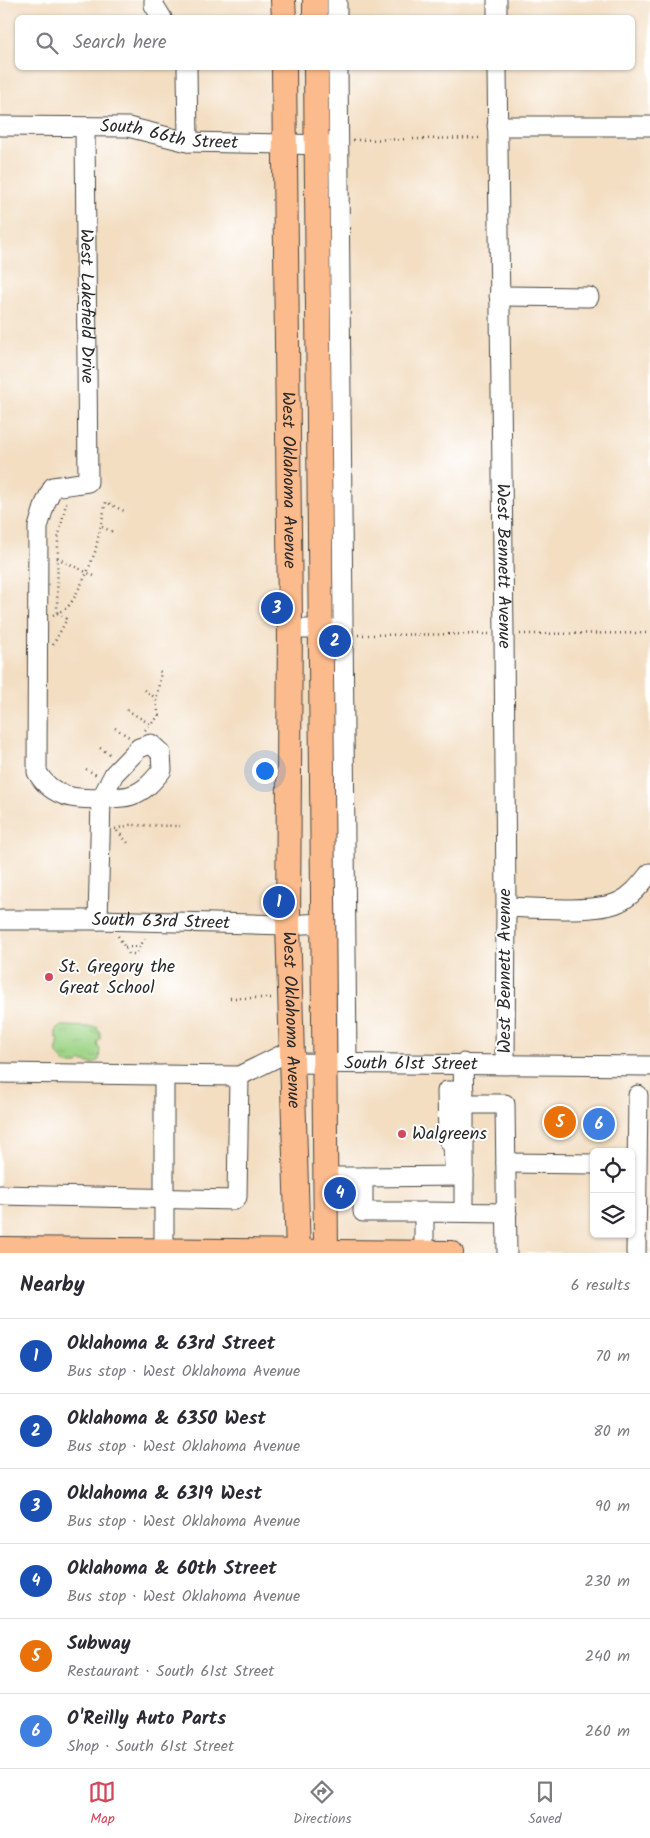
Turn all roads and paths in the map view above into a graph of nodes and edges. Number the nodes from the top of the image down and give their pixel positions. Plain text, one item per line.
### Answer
1 (154, 0) edge
2 (283, 0) edge
3 (315, 0) edge
4 (337, 0) edge
5 (496, 0) edge
6 (160, 15) edge
7 (284, 15) edge
8 (315, 15) edge
9 (337, 15) edge
10 (497, 15) edge
11 (187, 70) edge
12 (284, 70) edge
13 (316, 70) edge
14 (338, 70) edge
15 (497, 70) edge
16 (0, 126) edge
17 (650, 126) edge
18 (85, 128) junction
19 (491, 132) junction
20 (188, 142) junction
21 (332, 143) junction
22 (285, 144) junction
23 (499, 296) junction
24 (589, 297) dead end
25 (68, 497) dead end
26 (124, 511) dead end
27 (102, 527) junction
28 (113, 532) dead end
29 (57, 558) junction
30 (87, 573) junction
31 (94, 576) dead end
32 (57, 613) junction
33 (47, 617) dead end
34 (289, 629) junction
35 (340, 631) junction
36 (649, 633) edge
37 (489, 634) dead end
38 (518, 634) dead end
39 (52, 648) dead end
40 (157, 670) dead end
41 (144, 690) dead end
42 (156, 698) junction
43 (127, 710) dead end
44 (150, 724) junction
45 (115, 728) dead end
46 (126, 735) dead end
47 (140, 735) dead end
48 (100, 748) dead end
49 (110, 754) dead end
50 (86, 769) dead end
51 (95, 780) dead end
52 (180, 826) dead end
53 (108, 829) junction
54 (130, 845) dead end
55 (650, 873) edge
56 (506, 907) junction
57 (0, 920) edge
58 (98, 920) junction
59 (322, 923) junction
60 (288, 925) junction
61 (117, 934) dead end
62 (147, 934) dead end
63 (125, 947) junction
64 (138, 947) junction
65 (230, 998) dead end
66 (278, 998) dead end
67 (292, 1056) junction
68 (336, 1062) junction
69 (463, 1063) junction
70 (505, 1064) junction
71 (650, 1066) edge
72 (0, 1072) edge
73 (164, 1075) junction
74 (239, 1076) junction
75 (638, 1095) dead end
76 (464, 1098) junction
77 (639, 1161) edge
78 (506, 1163) junction
79 (590, 1164) edge
80 (464, 1176) junction
81 (326, 1177) junction
82 (363, 1177) junction
83 (0, 1195) edge
84 (163, 1199) junction
85 (424, 1212) junction
86 (464, 1212) junction
87 (506, 1213) junction
88 (0, 1249) edge
89 (164, 1250) junction
90 (81, 1251) edge
91 (212, 1252) edge
92 (298, 1252) edge
93 (326, 1252) edge
94 (424, 1252) edge
95 (451, 1253) edge
96 (507, 1253) edge
97 (636, 1253) edge

1 - 6 street
2 - 7 main road
3 - 8 main road
4 - 9 street
5 - 10 street
11 - 20 street
12 - 22 main road, West Oklahoma Avenue
13 - 21 main road, West Oklahoma Avenue
14 - 21 street, West Oklahoma Avenue
15 - 19 street, West Bennett Avenue
16 - 18 street, South 66th Street
17 - 19 street
18 - 20 street, South 66th Street
18 - 53 street, West Lakefield Drive
19 - 21 path
19 - 23 street, West Bennett Avenue
20 - 22 street, South 66th Street
21 - 22 street, South 66th Street
21 - 35 main road, West Oklahoma Avenue
22 - 34 main road, West Oklahoma Avenue
23 - 24 street
23 - 56 street, West Bennett Avenue
25 - 29 path
26 - 27 path
27 - 28 path
27 - 30 path
29 - 30 path
29 - 32 path
30 - 31 path
30 - 32 path
32 - 33 path
32 - 39 path
34 - 35 street
34 - 60 main road, West Oklahoma Avenue
35 - 37 path
35 - 59 main road, West Oklahoma Avenue
35 - 68 street, West Oklahoma Avenue
36 - 38 path
40 - 42 path
41 - 42 path
42 - 44 path
43 - 44 path
44 - 47 path
45 - 46 path
48 - 49 path
50 - 51 path
52 - 53 path
53 - 54 path
53 - 58 street
55 - 56 street
56 - 70 street, West Bennett Avenue
57 - 58 street, South 63rd Street
58 - 60 street, South 63rd Street
59 - 60 street, South 63rd Street
59 - 68 main road, West Oklahoma Avenue
60 - 67 main road, West Oklahoma Avenue
61 - 63 path
62 - 64 path
63 - 64 path
63 - 64 path
65 - 66 path
67 - 68 street, South 61st Street
67 - 74 street
67 - 92 main road, West Oklahoma Avenue
68 - 69 street, South 61st Street
68 - 81 main road, West Oklahoma Avenue
69 - 70 street, South 61st Street
69 - 76 street
70 - 71 street, South 61st Street
72 - 73 street
73 - 74 street
73 - 84 street
74 - 84 street
75 - 77 street
76 - 78 street
76 - 80 street
77 - 97 street
78 - 79 street
78 - 87 street
80 - 82 street
80 - 86 street
81 - 82 street
81 - 93 main road, West Oklahoma Avenue
82 - 85 street
83 - 84 street
84 - 89 street
85 - 86 street
85 - 94 street
86 - 87 street
87 - 96 street
88 - 90 main road
89 - 90 main road
89 - 91 main road
91 - 92 main road
92 - 93 main road
93 - 94 main road
94 - 95 main road

